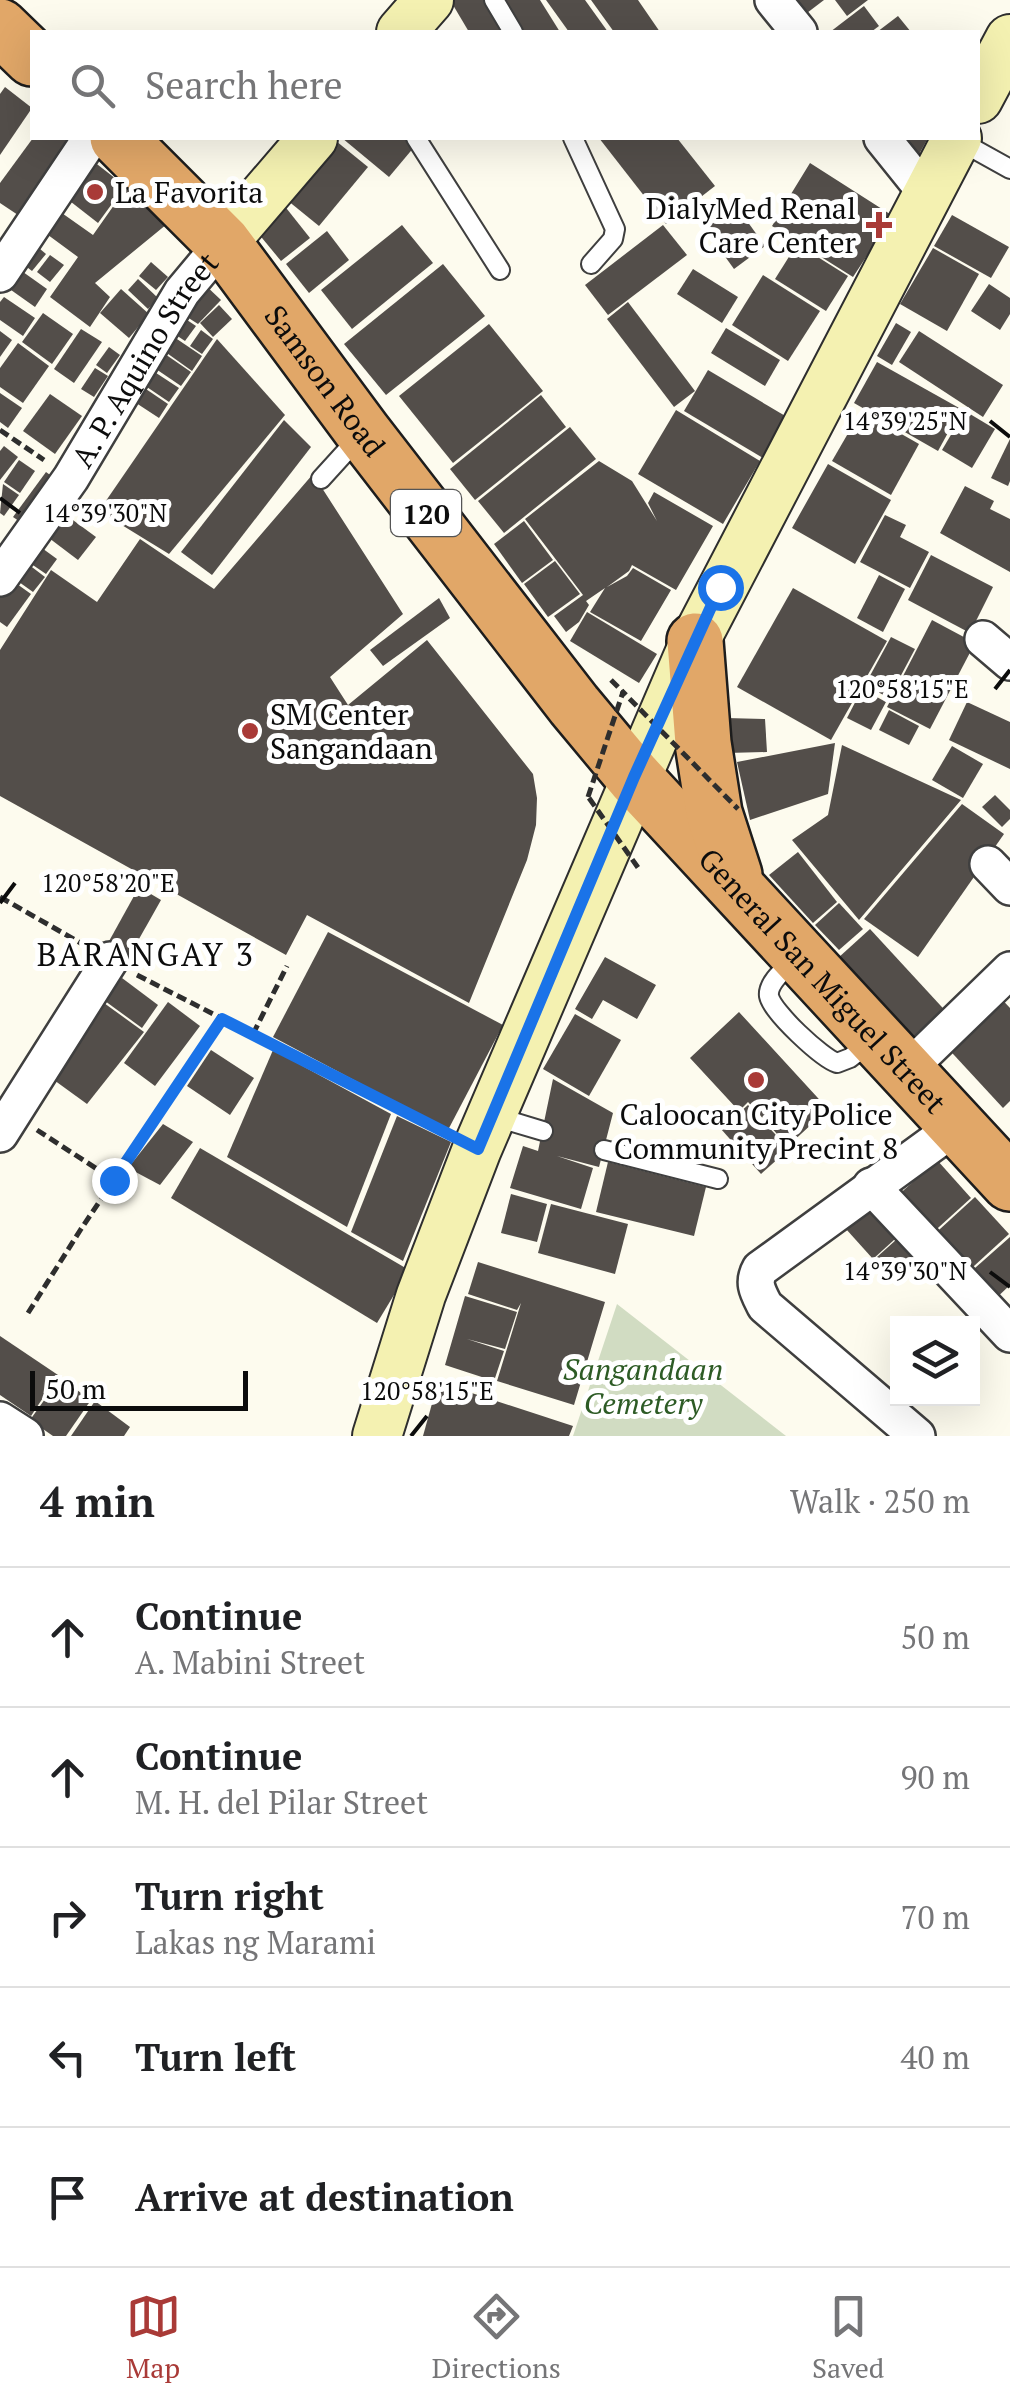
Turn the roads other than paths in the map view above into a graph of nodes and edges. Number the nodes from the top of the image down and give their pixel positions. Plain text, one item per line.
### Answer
1 (429, 0) edge
2 (494, 0) edge
3 (772, 0) edge
4 (0, 27) edge
5 (403, 30) edge
6 (513, 30) edge
7 (796, 30) edge
8 (1010, 39) edge
9 (30, 56) edge
10 (980, 94) edge
11 (91, 140) edge
12 (120, 140) edge
13 (311, 140) edge
14 (417, 140) edge
15 (574, 140) edge
16 (884, 140) edge
17 (955, 140) edge
18 (979, 140) edge
19 (1010, 169) edge
20 (927, 194) junction
21 (224, 243) junction
22 (591, 264) dead end
23 (500, 270) dead end
24 (0, 274) edge
25 (363, 432) junction
26 (321, 479) dead end
27 (0, 578) edge
28 (984, 639) dead end
29 (695, 641) junction
30 (1010, 662) edge
31 (603, 789) junction
32 (738, 887) junction
33 (110, 960) road end
34 (1010, 970) edge
35 (893, 1053) junction
36 (6, 1124) edge
37 (958, 1125) junction
38 (542, 1131) dead end
39 (485, 1132) junction
40 (604, 1150) dead end
41 (718, 1179) dead end
42 (1010, 1183) edge
43 (870, 1186) junction
44 (1010, 1334) edge
45 (0, 1420) edge
46 (24, 1436) edge
47 (377, 1436) edge
48 (917, 1436) edge

1 - 5 main road
2 - 6 lane
3 - 7 street
4 - 9 highway
8 - 10 main road
11 - 24 street
12 - 21 highway, Samson Road / 120
13 - 21 main road
14 - 23 lane
15 - 22 lane
16 - 20 street
17 - 20 main road
18 - 19 lane
20 - 29 main road
21 - 25 highway, Samson Road / 120
21 - 27 street, A. P. Aquino Street
25 - 26 lane
25 - 31 highway, Samson Road / 120
28 - 30 street
29 - 31 main road
29 - 32 highway
31 - 32 highway, General San Miguel Street / 120
31 - 39 main road
32 - 35 highway, General San Miguel Street / 120
33 - 36 street
34 - 35 street
35 - 37 highway, General San Miguel Street / 120
37 - 42 highway, General San Miguel Street / 120
37 - 43 street
38 - 39 lane
39 - 47 main road
40 - 41 lane
43 - 44 street
43 - 48 street
45 - 46 street

